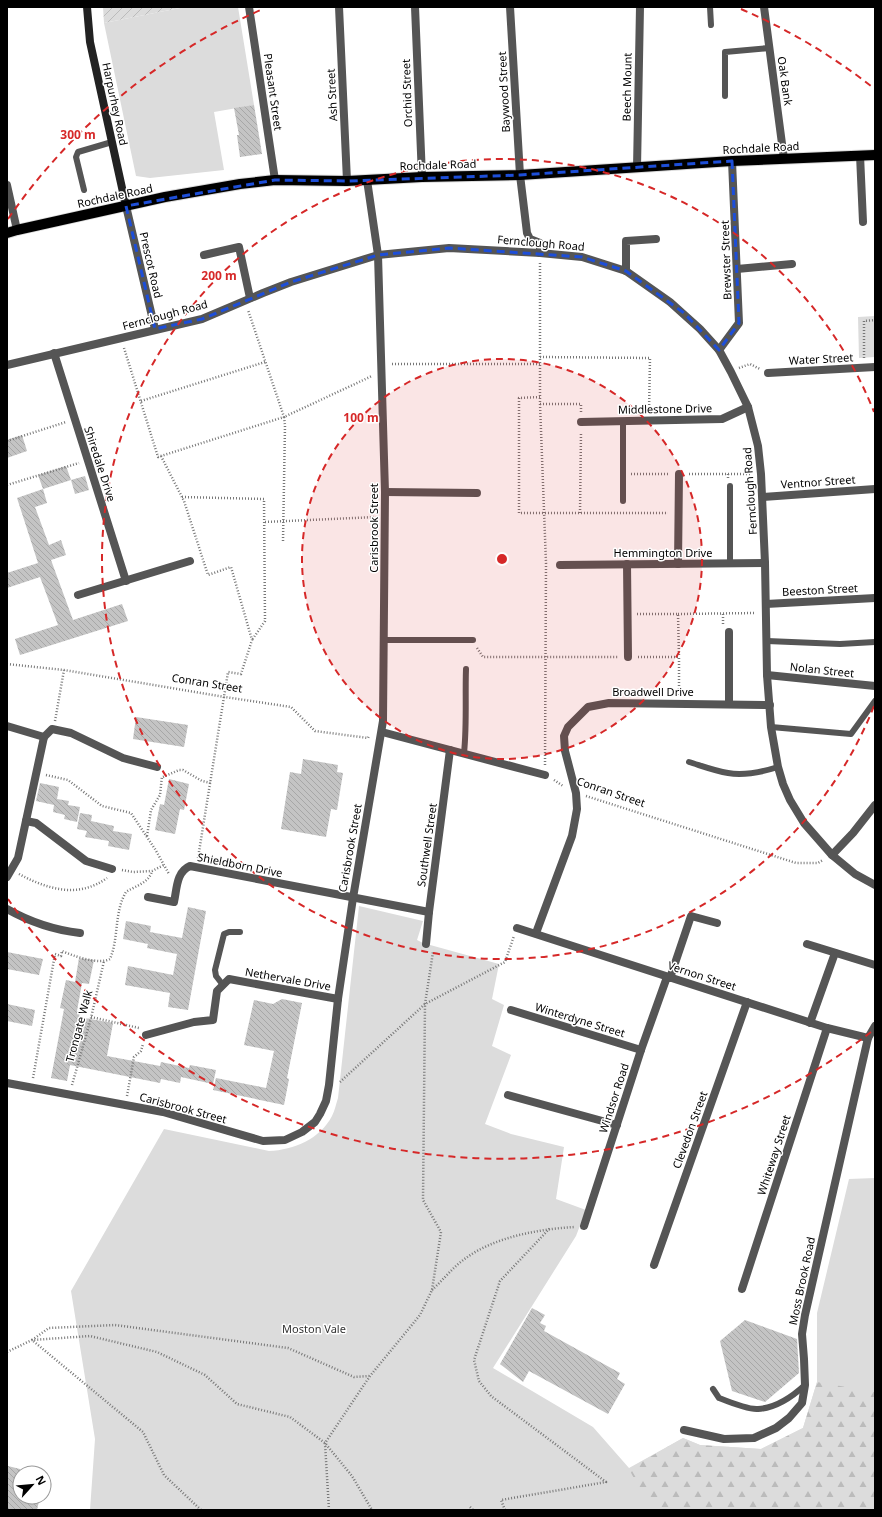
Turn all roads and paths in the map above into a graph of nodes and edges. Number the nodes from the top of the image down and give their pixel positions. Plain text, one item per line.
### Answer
1 (87, 7) edge
2 (249, 7) edge
3 (339, 7) edge
4 (415, 7) edge
5 (510, 7) edge
6 (640, 7) edge
7 (710, 7) edge
8 (764, 7) edge
9 (711, 25) dead end
10 (769, 48) junction
11 (725, 96) dead end
12 (112, 142) junction
13 (860, 155) junction
14 (875, 155) edge
15 (784, 159) junction
16 (732, 162) junction
17 (637, 168) junction
18 (520, 175) junction
19 (422, 177) junction
20 (275, 180) junction
21 (367, 180) junction
22 (347, 182) junction
23 (7, 185) edge
24 (84, 190) dead end
25 (126, 206) junction
26 (863, 222) dead end
27 (12, 231) edge
28 (656, 239) dead end
29 (540, 253) junction
30 (204, 255) dead end
31 (378, 255) junction
32 (792, 264) dead end
33 (737, 269) junction
34 (626, 271) junction
35 (248, 299) junction
36 (875, 320) edge
37 (155, 329) junction
38 (120, 338) junction
39 (718, 350) junction
40 (54, 354) junction
41 (540, 357) junction
42 (265, 362) junction
43 (540, 364) junction
44 (7, 365) edge
45 (875, 367) edge
46 (381, 368) junction
47 (864, 368) junction
48 (731, 372) junction
49 (768, 373) joint
50 (540, 397) junction
51 (140, 401) junction
52 (540, 404) junction
53 (748, 407) junction
54 (284, 417) junction
55 (75, 419) junction
56 (649, 420) junction
57 (623, 421) junction
58 (581, 422) junction
59 (7, 441) edge
60 (161, 456) junction
61 (88, 460) junction
62 (679, 474) dead end
63 (728, 474) dead end
64 (761, 474) junction
65 (7, 485) edge
66 (730, 486) dead end
67 (875, 490) edge
68 (385, 492) junction
69 (477, 493) dead end
70 (182, 497) junction
71 (763, 497) junction
72 (623, 501) dead end
73 (544, 512) junction
74 (580, 513) junction
75 (679, 513) junction
76 (385, 517) junction
77 (283, 521) junction
78 (264, 522) junction
79 (283, 541) dead end
80 (190, 561) dead end
81 (765, 563) junction
82 (560, 564) dead end
83 (627, 564) junction
84 (678, 564) junction
85 (730, 564) junction
86 (126, 581) junction
87 (78, 594) dead end
88 (875, 598) edge
89 (766, 604) junction
90 (766, 613) junction
91 (628, 614) junction
92 (678, 614) junction
93 (729, 632) dead end
94 (252, 640) junction
95 (384, 640) junction
96 (473, 640) joint
97 (767, 641) junction
98 (875, 642) edge
99 (628, 657) junction
100 (679, 657) junction
101 (546, 658) junction
102 (7, 664) edge
103 (466, 669) dead end
104 (64, 670) junction
105 (768, 675) junction
106 (875, 686) edge
107 (225, 698) junction
108 (875, 701) edge
109 (679, 703) junction
110 (729, 704) junction
111 (770, 705) junction
112 (7, 726) edge
113 (771, 727) junction
114 (54, 729) junction
115 (382, 732) junction
116 (370, 733) dead end
117 (44, 737) junction
118 (450, 750) junction
119 (464, 753) junction
120 (689, 762) dead end
121 (157, 767) joint
122 (778, 767) junction
123 (37, 773) junction
124 (545, 775) junction
125 (163, 777) junction
126 (211, 783) junction
127 (576, 793) junction
128 (875, 806) edge
129 (26, 821) junction
130 (147, 836) junction
131 (832, 855) junction
132 (164, 865) junction
133 (196, 867) junction
134 (114, 869) junction
135 (152, 871) junction
136 (9, 874) edge
137 (178, 882) junction
138 (875, 885) edge
139 (148, 897) dead end
140 (353, 898) junction
141 (7, 909) edge
142 (429, 912) junction
143 (716, 923) dead end
144 (517, 928) joint
145 (240, 932) dead end
146 (80, 933) dead end
147 (536, 933) junction
148 (426, 944) joint
149 (807, 944) dead end
150 (835, 953) junction
151 (104, 961) junction
152 (875, 965) edge
153 (669, 977) junction
154 (223, 985) junction
155 (338, 999) junction
156 (747, 1002) junction
157 (425, 1004) junction
158 (511, 1010) dead end
159 (91, 1017) junction
160 (810, 1022) junction
161 (875, 1026) edge
162 (827, 1028) junction
163 (146, 1035) junction
164 (868, 1038) junction
165 (641, 1050) junction
166 (7, 1082) edge
167 (329, 1085) junction
168 (31, 1088) junction
169 (69, 1095) junction
170 (508, 1095) dead end
171 (125, 1104) junction
172 (617, 1125) junction
173 (584, 1226) joint
174 (550, 1228) junction
175 (654, 1264) dead end
176 (742, 1289) dead end
177 (432, 1290) junction
178 (32, 1340) junction
179 (7, 1352) edge
180 (370, 1376) junction
181 (805, 1385) junction
182 (713, 1389) dead end
183 (684, 1430) dead end
184 (325, 1443) junction
185 (470, 1507) dead end
186 (202, 1510) edge
187 (329, 1510) edge
188 (372, 1510) edge
189 (473, 1510) edge
190 (505, 1510) edge

1 - 12 street, Harpurhey Road
2 - 20 street, Pleasant Street
3 - 22 street, Ash Street
4 - 19 street, Orchid Street
5 - 18 street, Baywood Street
6 - 17 street, Beech Mount
7 - 9 lane
8 - 10 street, Oak Bank
10 - 11 lane
10 - 15 street, Oak Bank
12 - 24 lane
12 - 25 street, Harpurhey Road
13 - 14 main road, Rochdale Road
13 - 15 main road, Rochdale Road
13 - 26 street
15 - 16 main road, Rochdale Road
16 - 17 main road, Rochdale Road
16 - 33 street, Brewster Street
17 - 18 main road, Rochdale Road
18 - 19 main road, Rochdale Road
18 - 29 street, Baywood Street
19 - 21 main road, Rochdale Road
20 - 22 main road, Rochdale Road
20 - 25 main road, Rochdale Road
21 - 22 main road, Rochdale Road
21 - 31 street, Carisbrook Street
23 - 27 street
25 - 27 main road, Rochdale Road
25 - 37 street, Prescot Road
28 - 34 street
29 - 31 street, Fernclough Road
29 - 34 street, Fernclough Road
29 - 41 path
30 - 35 street
31 - 35 street, Fernclough Road
31 - 46 street, Carisbrook Street
32 - 33 street
33 - 39 street, Brewster Street
34 - 39 street, Fernclough Road
35 - 37 street, Fernclough Road
35 - 42 path
36 - 47 path
37 - 38 street, Fernclough Road
38 - 40 street, Fernclough Road
38 - 51 path
39 - 48 street, Fernclough Road
40 - 44 street, Fernclough Road
40 - 55 street, Shiredale Drive
41 - 43 path
41 - 56 path
42 - 51 path
42 - 54 path
43 - 46 path
43 - 50 path
45 - 47 street, Water Street
46 - 54 path
46 - 68 street, Carisbrook Street
47 - 49 street, Water Street
48 - 49 path
48 - 53 street, Fernclough Road
50 - 52 path
50 - 73 path
51 - 60 path
52 - 58 path
52 - 73 path
53 - 56 street, Middlestone Drive
53 - 64 street, Fernclough Road
54 - 60 path
54 - 77 path
55 - 59 path
55 - 61 street, Shiredale Drive
56 - 57 street, Middlestone Drive
57 - 58 street, Middlestone Drive
57 - 72 lane
58 - 74 path
60 - 70 path
61 - 65 path
61 - 86 street, Shiredale Drive
62 - 75 street
63 - 64 path
64 - 71 street, Fernclough Road
66 - 85 lane
67 - 71 street, Ventnor Street
68 - 69 street
68 - 76 street, Carisbrook Street
70 - 78 path
70 - 94 path
71 - 81 street, Fernclough Road
73 - 74 path
73 - 101 path
74 - 75 path
75 - 84 street
76 - 77 path
76 - 95 street, Carisbrook Street
77 - 78 path
77 - 79 path
78 - 94 path
80 - 86 street
81 - 85 street, Hemmington Drive
81 - 89 street, Fernclough Road
82 - 83 street, Hemmington Drive
83 - 84 street, Hemmington Drive
83 - 91 street
84 - 85 street, Hemmington Drive
86 - 87 street
88 - 89 street, Beeston Street
89 - 90 street, Fernclough Road
90 - 92 path
90 - 97 street, Fernclough Road
91 - 92 path
91 - 99 street
92 - 100 path
93 - 110 street
94 - 107 path
95 - 96 lane
95 - 115 street, Carisbrook Street
96 - 101 path
97 - 98 lane
97 - 105 street, Fernclough Road
99 - 100 path
99 - 101 path
100 - 109 path
101 - 124 path
102 - 104 path, Conran Street
103 - 119 lane
104 - 107 path, Conran Street
104 - 114 path
105 - 106 street, Nolan Street
105 - 111 street, Fernclough Road
107 - 116 path, Conran Street
107 - 126 path
108 - 113 lane
109 - 110 street, Broadwell Drive
109 - 127 street, Broadwell Drive
110 - 111 street, Broadwell Drive
111 - 113 street, Fernclough Road
112 - 117 street
113 - 122 street, Fernclough Road
114 - 117 street
114 - 121 street
115 - 118 street
115 - 140 street, Carisbrook Street
117 - 123 street
118 - 119 street
118 - 142 street, Southwell Street
119 - 124 street
120 - 122 lane
121 - 125 path
122 - 131 street, Fernclough Road
123 - 129 street
123 - 130 path
124 - 127 path, Conran Street
125 - 126 path
125 - 130 path
126 - 133 path
127 - 131 path, Conran Street
127 - 147 street, Broadwell Drive
128 - 131 street
129 - 134 street
129 - 136 street
130 - 132 path
131 - 138 street, Fernclough Road
132 - 135 path
132 - 137 path
133 - 137 street, Shieldborn Drive
133 - 140 street, Shieldborn Drive
134 - 135 path
134 - 136 path
135 - 151 path, Trongate Walk
137 - 139 street, Shieldborn Drive
140 - 142 street, Shieldborn Drive
140 - 155 street, Carisbrook Street
141 - 146 street
142 - 148 street, Southwell Street
143 - 153 street, Windsor Road
144 - 147 street, Vernon Street
144 - 157 path
145 - 154 lane
147 - 153 street, Vernon Street
148 - 157 path
149 - 150 street
150 - 152 street
150 - 160 street
151 - 159 path, Trongate Walk
151 - 168 path
153 - 156 street, Vernon Street
153 - 165 street, Windsor Road
154 - 155 street, Nethervale Drive
154 - 163 street
155 - 167 street, Carisbrook Street
156 - 160 street, Vernon Street
156 - 175 street, Clevedon Street
157 - 167 path
157 - 177 path
158 - 165 street, Winterdyne Street
159 - 163 path
159 - 169 path, Trongate Walk
160 - 162 street, Vernon Street
161 - 164 street
162 - 164 street, Vernon Street
162 - 176 street, Whiteway Street
163 - 171 path
164 - 181 street, Moss Brook Road
165 - 172 street, Windsor Road
166 - 168 street, Carisbrook Street
167 - 171 street, Carisbrook Street
168 - 169 street, Carisbrook Street
169 - 171 street, Carisbrook Street
170 - 172 street
172 - 173 street, Windsor Road
173 - 174 path
174 - 177 path
174 - 190 path
177 - 180 path
178 - 179 path
178 - 180 path
178 - 184 path
178 - 186 path
180 - 184 path
181 - 182 lane
181 - 183 street, Moss Brook Road
184 - 187 path
184 - 188 path
185 - 189 path

